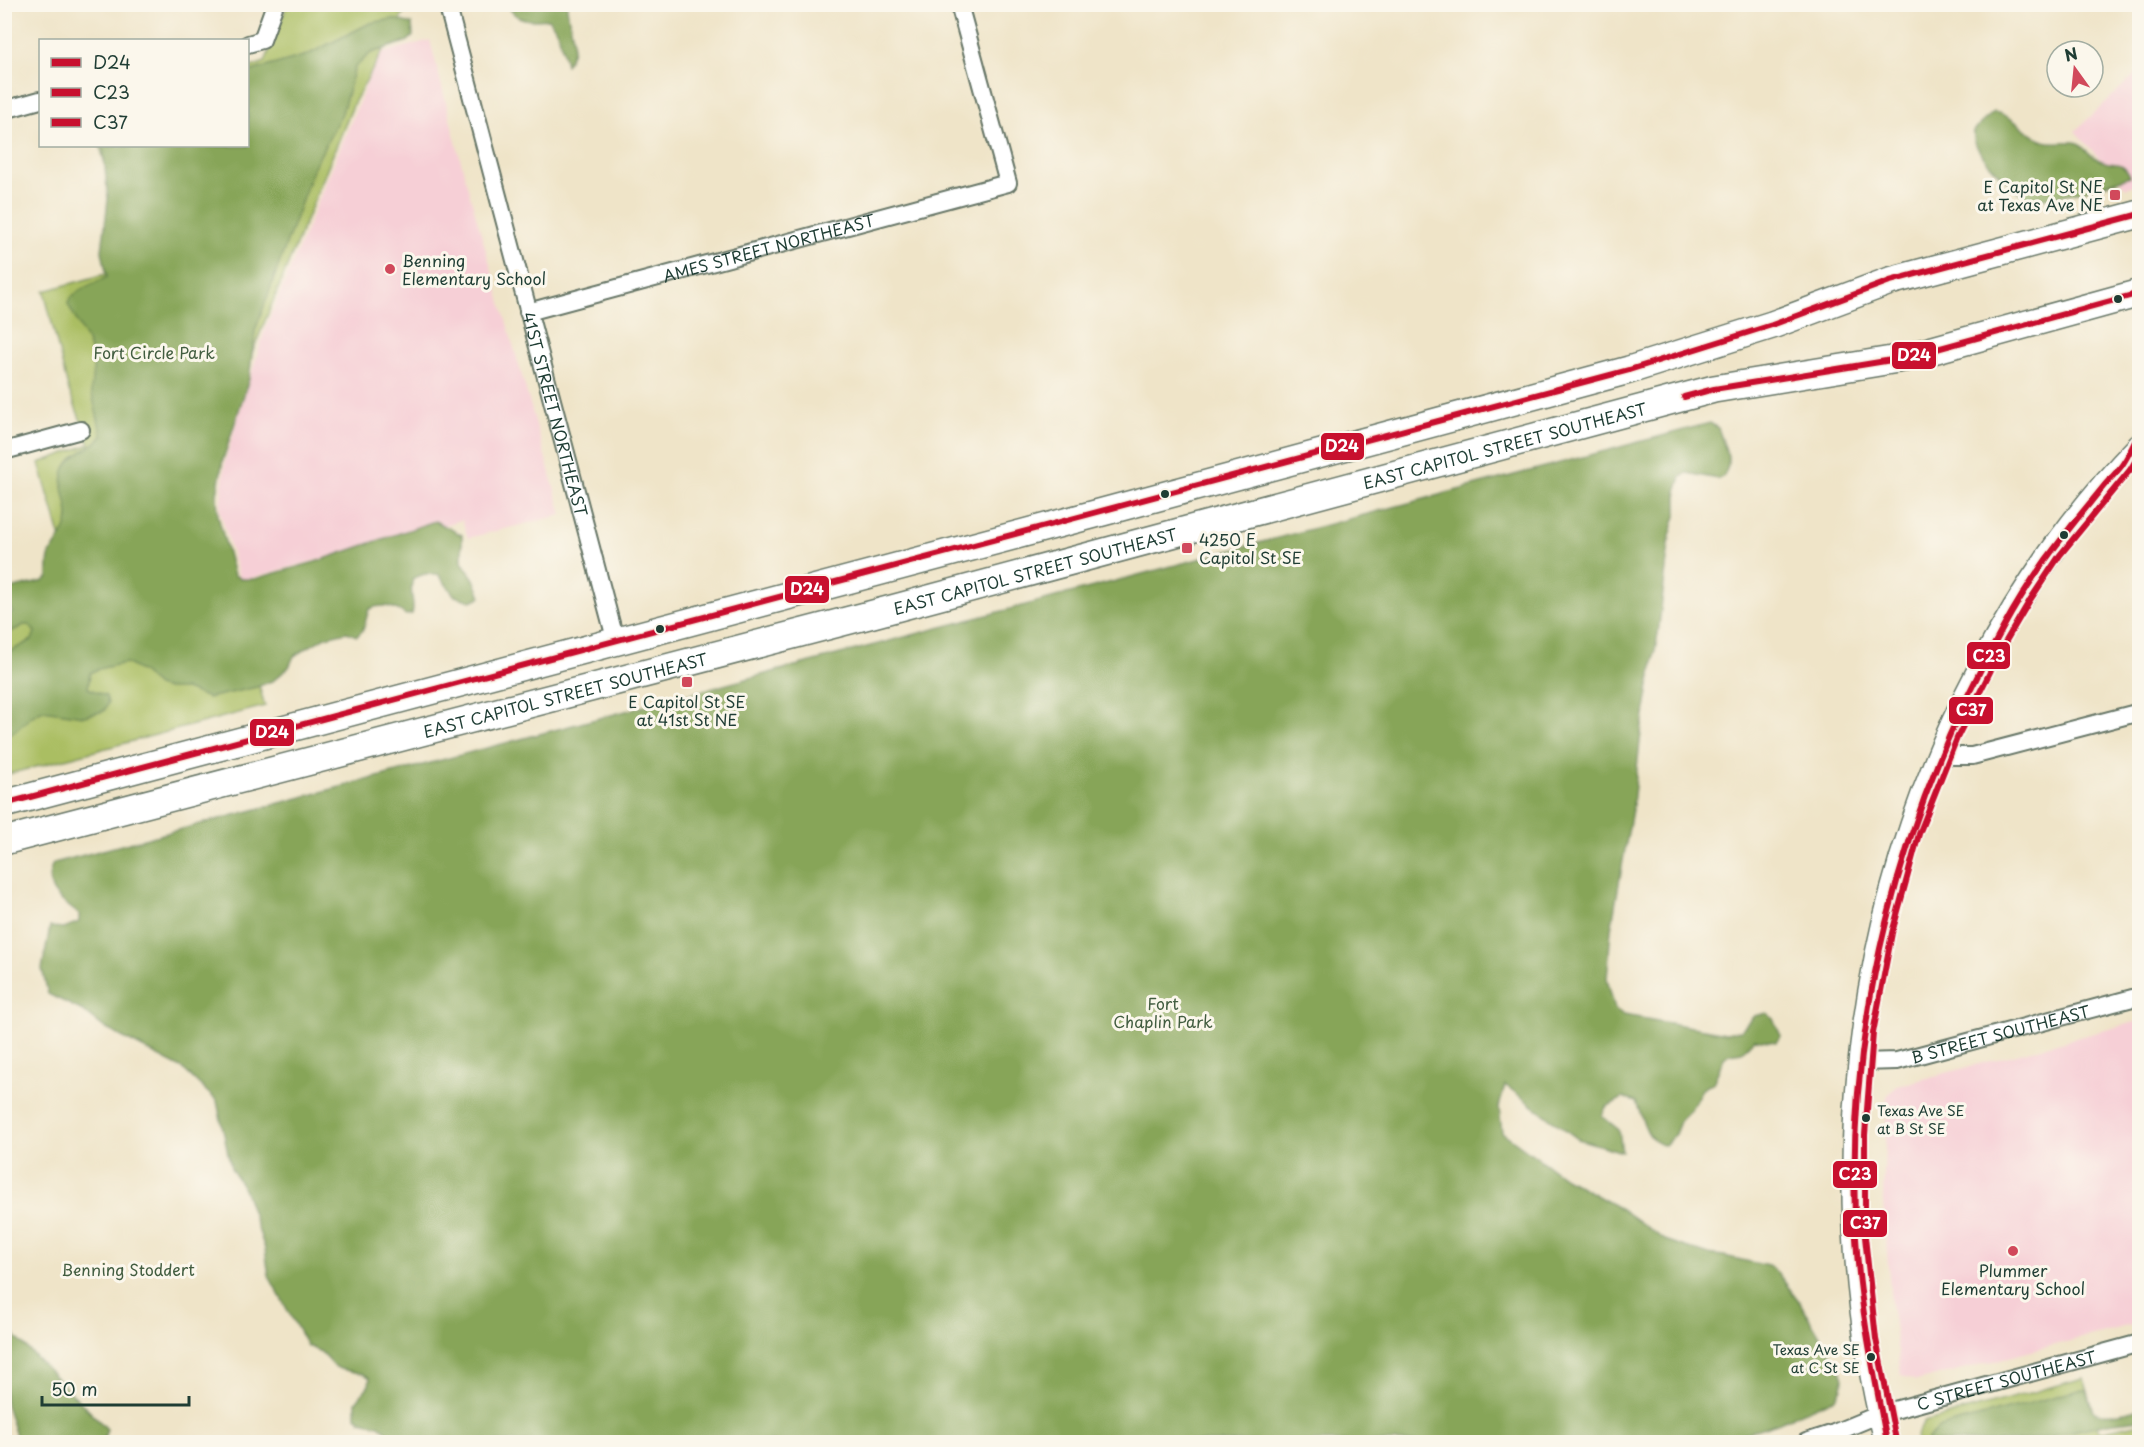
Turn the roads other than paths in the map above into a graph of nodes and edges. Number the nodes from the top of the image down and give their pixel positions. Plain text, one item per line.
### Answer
1 (275, 4) edge
2 (959, 4) edge
3 (449, 11) dead end
4 (255, 42) edge
5 (39, 100) edge
6 (4, 110) edge
7 (2139, 214) edge
8 (2139, 293) edge
9 (528, 312) junction
10 (81, 430) dead end
11 (2139, 432) edge
12 (4, 451) edge
13 (2132, 454) edge
14 (616, 642) junction
15 (2139, 712) edge
16 (1940, 752) junction
17 (4, 804) edge
18 (4, 842) edge
19 (2139, 996) edge
20 (1860, 1062) junction
21 (2139, 1343) edge
22 (1880, 1414) junction
23 (1806, 1443) edge
24 (1887, 1443) edge

1 - 4 street
2 - 9 street, AMES STREET NORTHEAST
3 - 9 street, 41ST STREET NORTHEAST
5 - 6 street
7 - 14 main road
8 - 18 main road, EAST CAPITOL STREET SOUTHEAST
9 - 14 street, 41ST STREET NORTHEAST
10 - 12 street
11 - 13 main road
13 - 16 main road
14 - 17 main road
15 - 16 street
16 - 20 main road
19 - 20 street, B STREET SOUTHEAST
20 - 22 main road
21 - 22 street, C STREET SOUTHEAST
22 - 23 street, C STREET SOUTHEAST
22 - 24 main road

